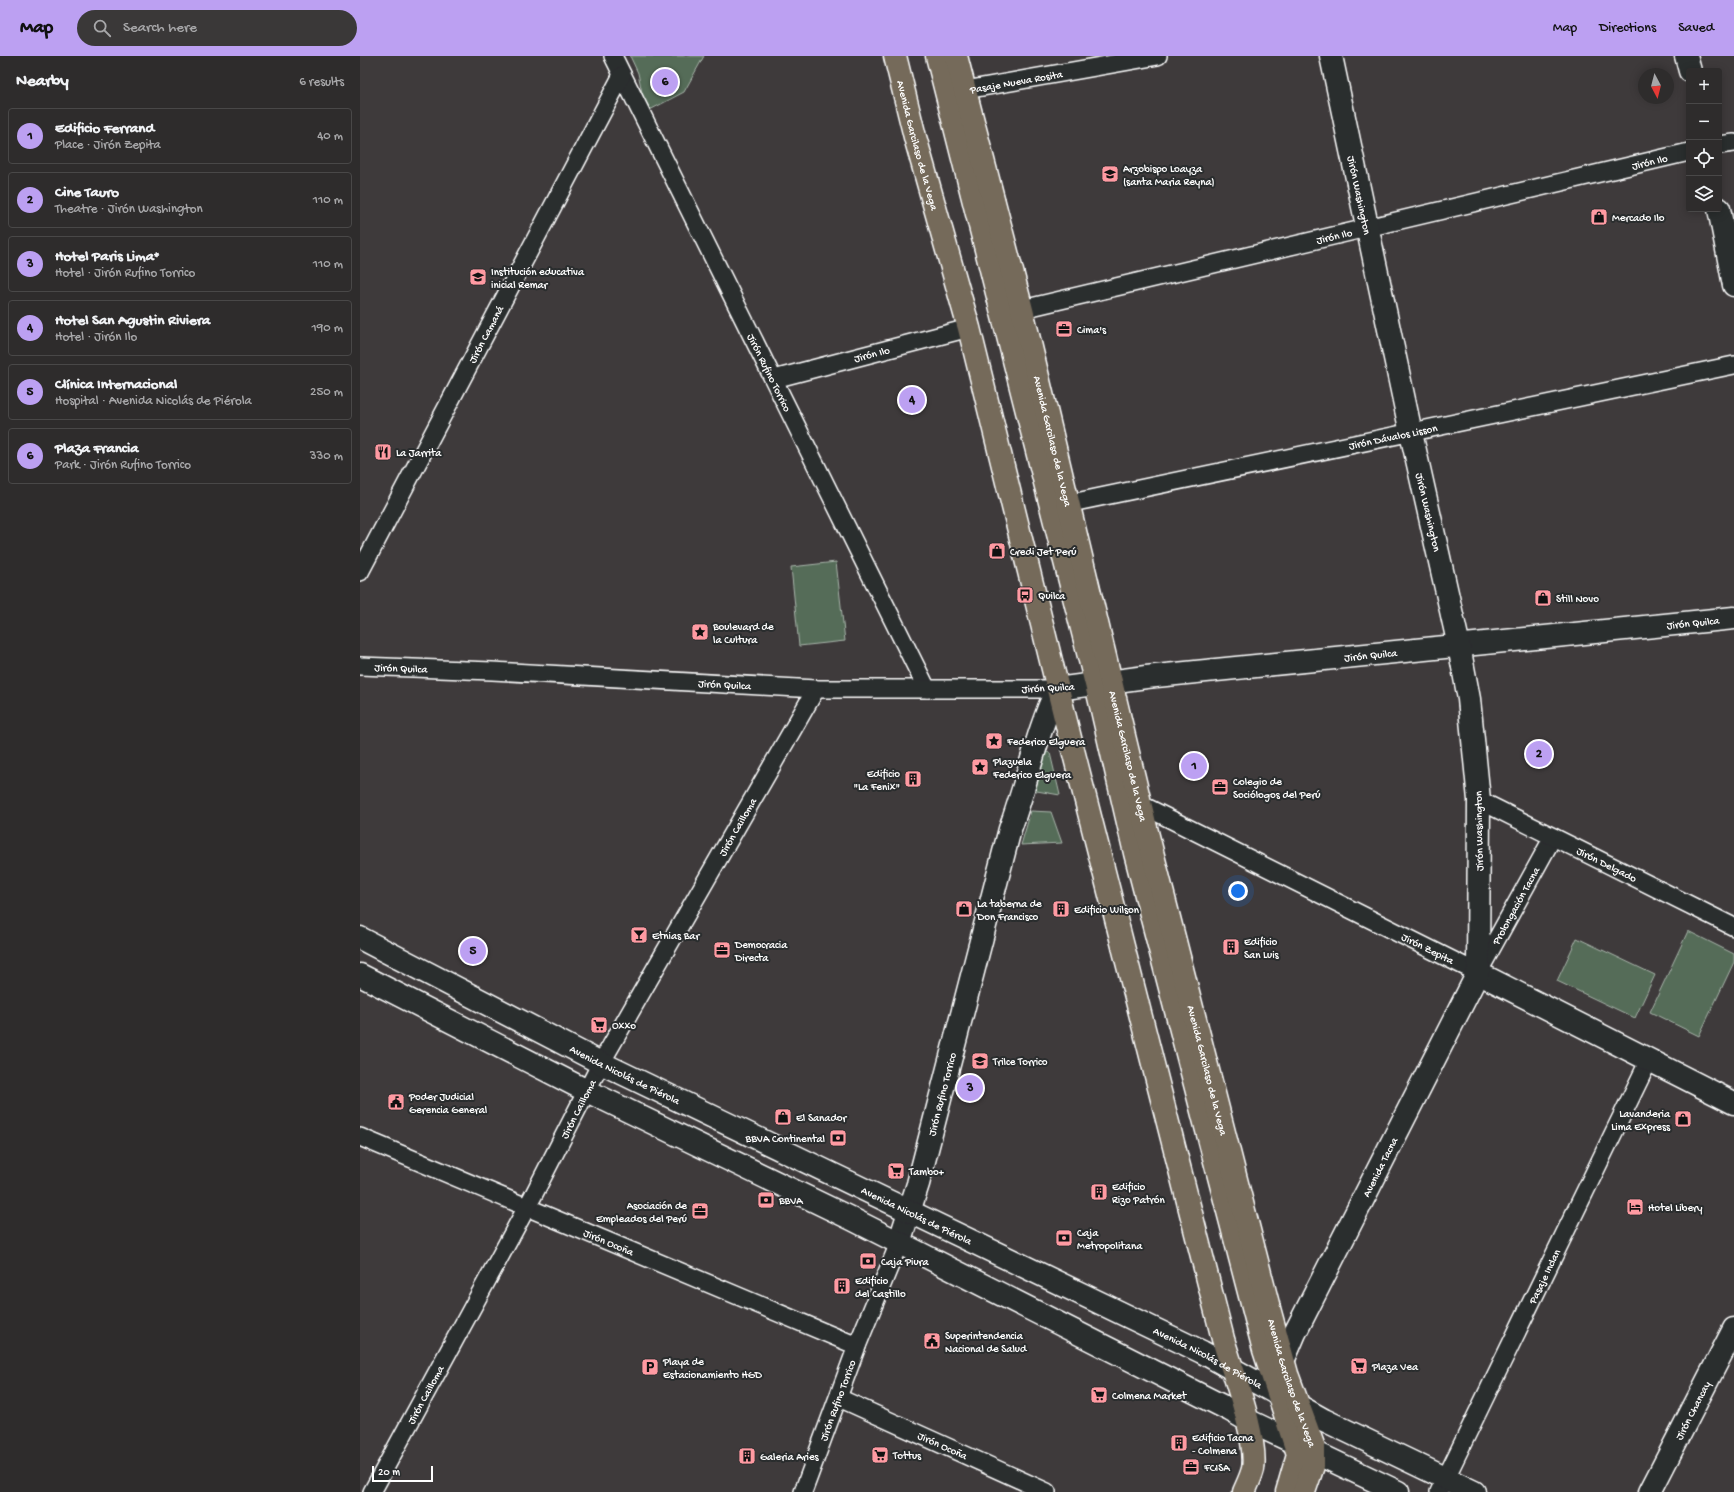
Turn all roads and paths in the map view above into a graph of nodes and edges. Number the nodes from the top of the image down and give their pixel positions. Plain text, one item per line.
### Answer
1 (613, 56) edge
2 (895, 56) edge
3 (937, 56) edge
4 (956, 56) edge
5 (1158, 56) edge
6 (1331, 56) edge
7 (1686, 56) edge
8 (1689, 68) edge
9 (622, 75) junction
10 (955, 92) junction
11 (1734, 143) edge
12 (1722, 145) edge
13 (1686, 153) edge
14 (1720, 212) edge
15 (1367, 227) junction
16 (1734, 285) edge
17 (1012, 312) junction
18 (969, 328) junction
19 (1734, 365) edge
20 (774, 379) junction
21 (1411, 433) junction
22 (1061, 505) junction
23 (360, 572) edge
24 (1734, 618) edge
25 (1459, 646) junction
26 (360, 666) edge
27 (1104, 683) junction
28 (1057, 688) junction
29 (816, 689) junction
30 (927, 689) junction
31 (1131, 799) junction
32 (1479, 800) junction
33 (1553, 837) junction
34 (1734, 927) edge
35 (360, 938) edge
36 (1478, 973) junction
37 (360, 975) edge
38 (1649, 1060) junction
39 (601, 1063) junction
40 (587, 1091) junction
41 (1734, 1104) edge
42 (360, 1137) edge
43 (526, 1208) junction
44 (909, 1212) junction
45 (899, 1244) junction
46 (1734, 1329) edge
47 (857, 1346) junction
48 (1283, 1361) junction
49 (1232, 1369) junction
50 (1278, 1395) junction
51 (839, 1398) junction
52 (1298, 1406) junction
53 (1246, 1420) junction
54 (1304, 1447) junction
55 (1443, 1486) edge
56 (372, 1492) edge
57 (803, 1492) edge
58 (1047, 1492) edge
59 (1244, 1492) edge
60 (1288, 1492) edge
61 (1304, 1492) edge
62 (1398, 1492) edge
63 (1474, 1492) edge
64 (1650, 1492) edge

1 - 9 street, Jirón Rufino Torrico
2 - 18 main road, Avenida Garcilaso de la Vega
3 - 10 main road, Avenida Garcilaso de la Vega
4 - 10 main road, Avenida Garcilaso de la Vega
5 - 10 street, Pasaje Nueva Rosita
6 - 15 street, Jirón Washington
7 - 8 street
9 - 20 street, Jirón Rufino Torrico
9 - 23 street, Jirón Camaná
10 - 17 main road, Avenida Garcilaso de la Vega
11 - 12 street
13 - 15 street, Jirón Ilo
14 - 16 street
15 - 17 street, Jirón Ilo
15 - 21 street, Jirón Washington
17 - 22 main road, Avenida Garcilaso de la Vega
18 - 20 street, Jirón Ilo
18 - 28 main road, Avenida Garcilaso de la Vega
19 - 21 street, Jirón Dávalos Lisson
20 - 30 street, Jirón Rufino Torrico
21 - 22 street, Jirón Dávalos Lisson
21 - 25 street, Jirón Washington
22 - 27 main road, Avenida Garcilaso de la Vega
24 - 25 street, Jirón Quilca
25 - 27 street, Jirón Quilca
25 - 32 street, Jirón Washington
26 - 29 street, Jirón Quilca
27 - 28 street, Jirón Quilca
27 - 31 main road, Avenida Garcilaso de la Vega
28 - 30 street, Jirón Quilca
28 - 44 street, Jirón Rufino Torrico
28 - 49 main road, Avenida Garcilaso de la Vega
29 - 30 street, Jirón Quilca
29 - 39 street, Jirón Cailloma
31 - 36 street, Jirón Zepita
31 - 48 main road, Avenida Garcilaso de la Vega
31 - 50 main road, Avenida Garcilaso de la Vega
32 - 33 street, Jirón Delgado
32 - 36 street, Jirón Washington
33 - 34 street, Jirón Delgado
33 - 36 street, Prolongación Tacna
35 - 39 street, Avenida Nicolás de Piérola
36 - 38 street, Jirón Zepita
36 - 48 street, Avenida Tacna
37 - 40 street
38 - 41 street, Jirón Zepita
38 - 55 street, Pasaje Inclan
39 - 40 street, Jirón Cailloma
39 - 44 street, Avenida Nicolás de Piérola
40 - 43 street, Jirón Cailloma
40 - 45 street
42 - 43 street, Jirón Ocoña
43 - 47 street, Jirón Ocoña
43 - 56 street, Jirón Cailloma
44 - 45 street, Jirón Rufino Torrico
44 - 49 street, Avenida Nicolás de Piérola
45 - 47 street, Jirón Rufino Torrico
45 - 53 street
46 - 64 street, Jirón Chancay
47 - 51 street, Jirón Rufino Torrico
48 - 52 main road, Avenida Garcilaso de la Vega
49 - 50 street, Avenida Nicolás de Piérola
49 - 53 main road, Avenida Garcilaso de la Vega
50 - 52 street, Avenida Nicolás de Piérola
50 - 54 main road, Avenida Garcilaso de la Vega
51 - 57 street, Jirón Rufino Torrico
51 - 58 street, Jirón Ocoña
52 - 54 main road, Avenida Garcilaso de la Vega
52 - 55 street, Avenida Nicolás de Piérola
53 - 54 street
53 - 59 main road
54 - 60 main road
54 - 61 main road
54 - 62 street
55 - 63 street, Avenida Nicolás de Piérola

